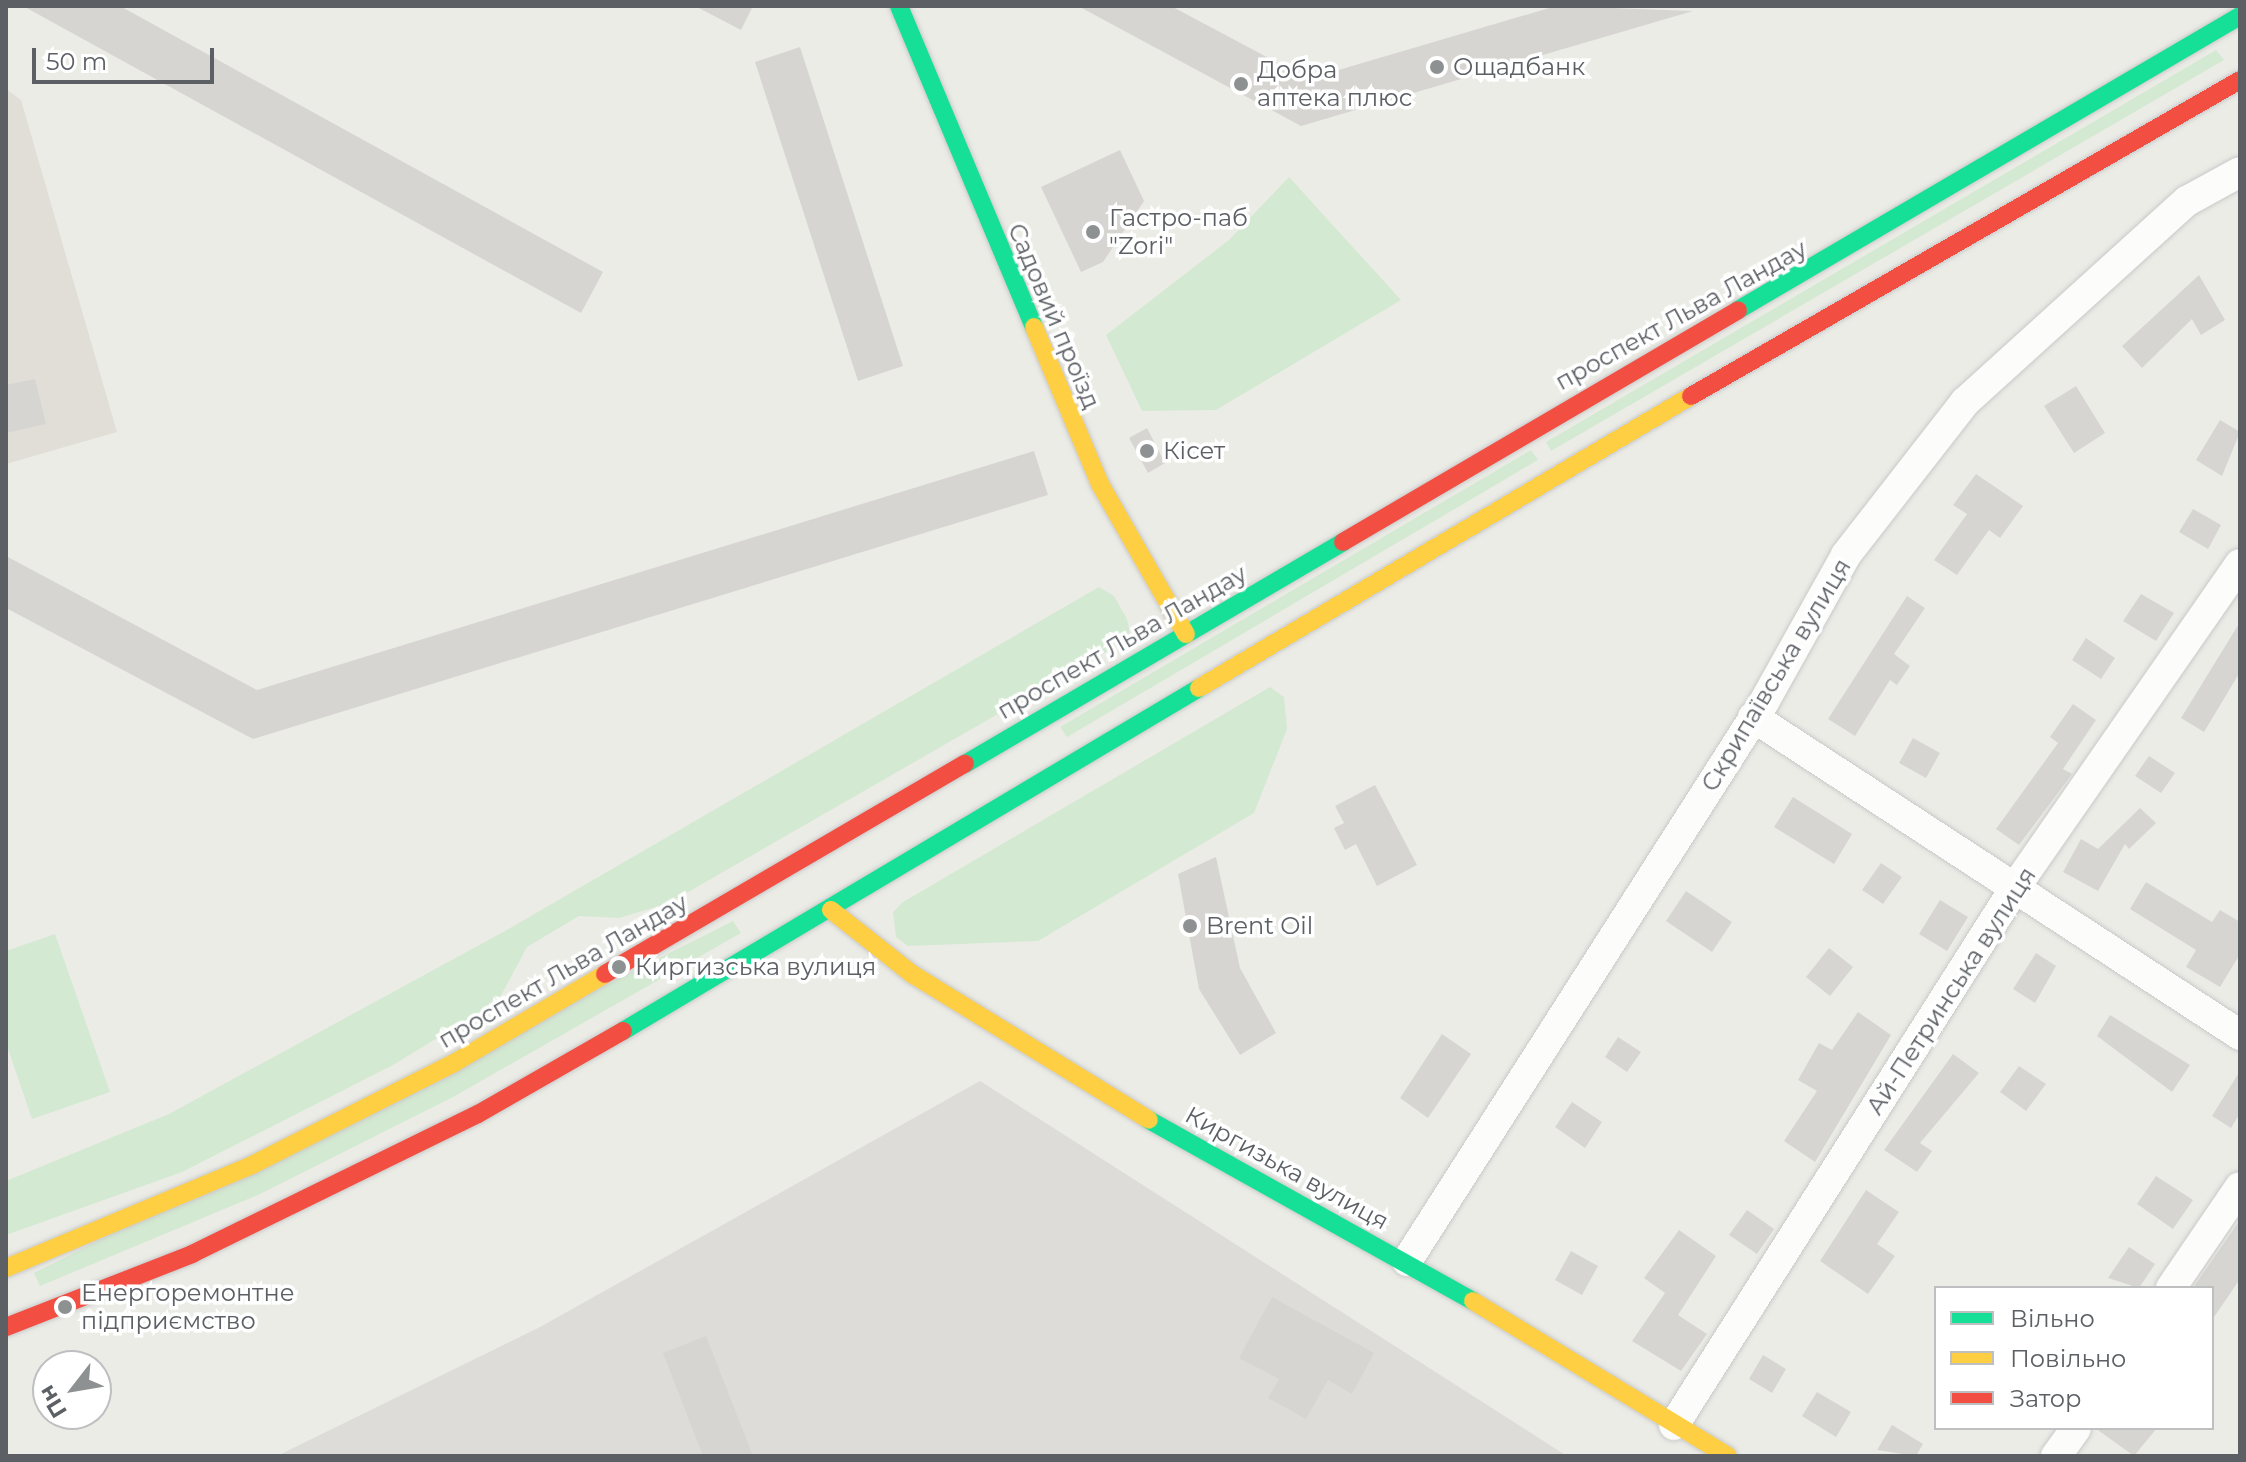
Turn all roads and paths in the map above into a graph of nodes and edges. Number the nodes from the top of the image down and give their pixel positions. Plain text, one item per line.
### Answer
1 (899, 6) edge
2 (2240, 16) edge
3 (2240, 80) edge
4 (2240, 172) edge
5 (2240, 564) edge
6 (1186, 634) junction
7 (1753, 717) junction
8 (1031, 723) junction
9 (1051, 756) junction
10 (800, 858) junction
11 (2016, 886) junction
12 (831, 910) junction
13 (2240, 1035) edge
14 (2240, 1187) edge
15 (1407, 1261) junction
16 (6, 1268) edge
17 (2172, 1286) edge
18 (6, 1327) edge
19 (1674, 1425) junction
20 (2075, 1430) edge
21 (1728, 1456) edge
22 (2056, 1456) edge

1 - 6 main road, Садовий проїзд
2 - 6 main road, проспект Льва Ландау
3 - 9 main road
4 - 7 street, Скрипаївська вулиця
5 - 11 street, Ай-Петринська вулиця
6 - 8 main road, проспект Льва Ландау
7 - 11 street
7 - 15 street, Скрипаївська вулиця
8 - 9 main road
8 - 10 main road, проспект Льва Ландау
9 - 12 main road
10 - 12 main road
10 - 16 main road, проспект Льва Ландау
11 - 13 street
11 - 19 street, Ай-Петринська вулиця
12 - 15 main road, Киргизька вулиця
12 - 18 main road
14 - 17 street
15 - 19 main road, Киргизька вулиця
19 - 21 main road, Киргизька вулиця
20 - 22 street

